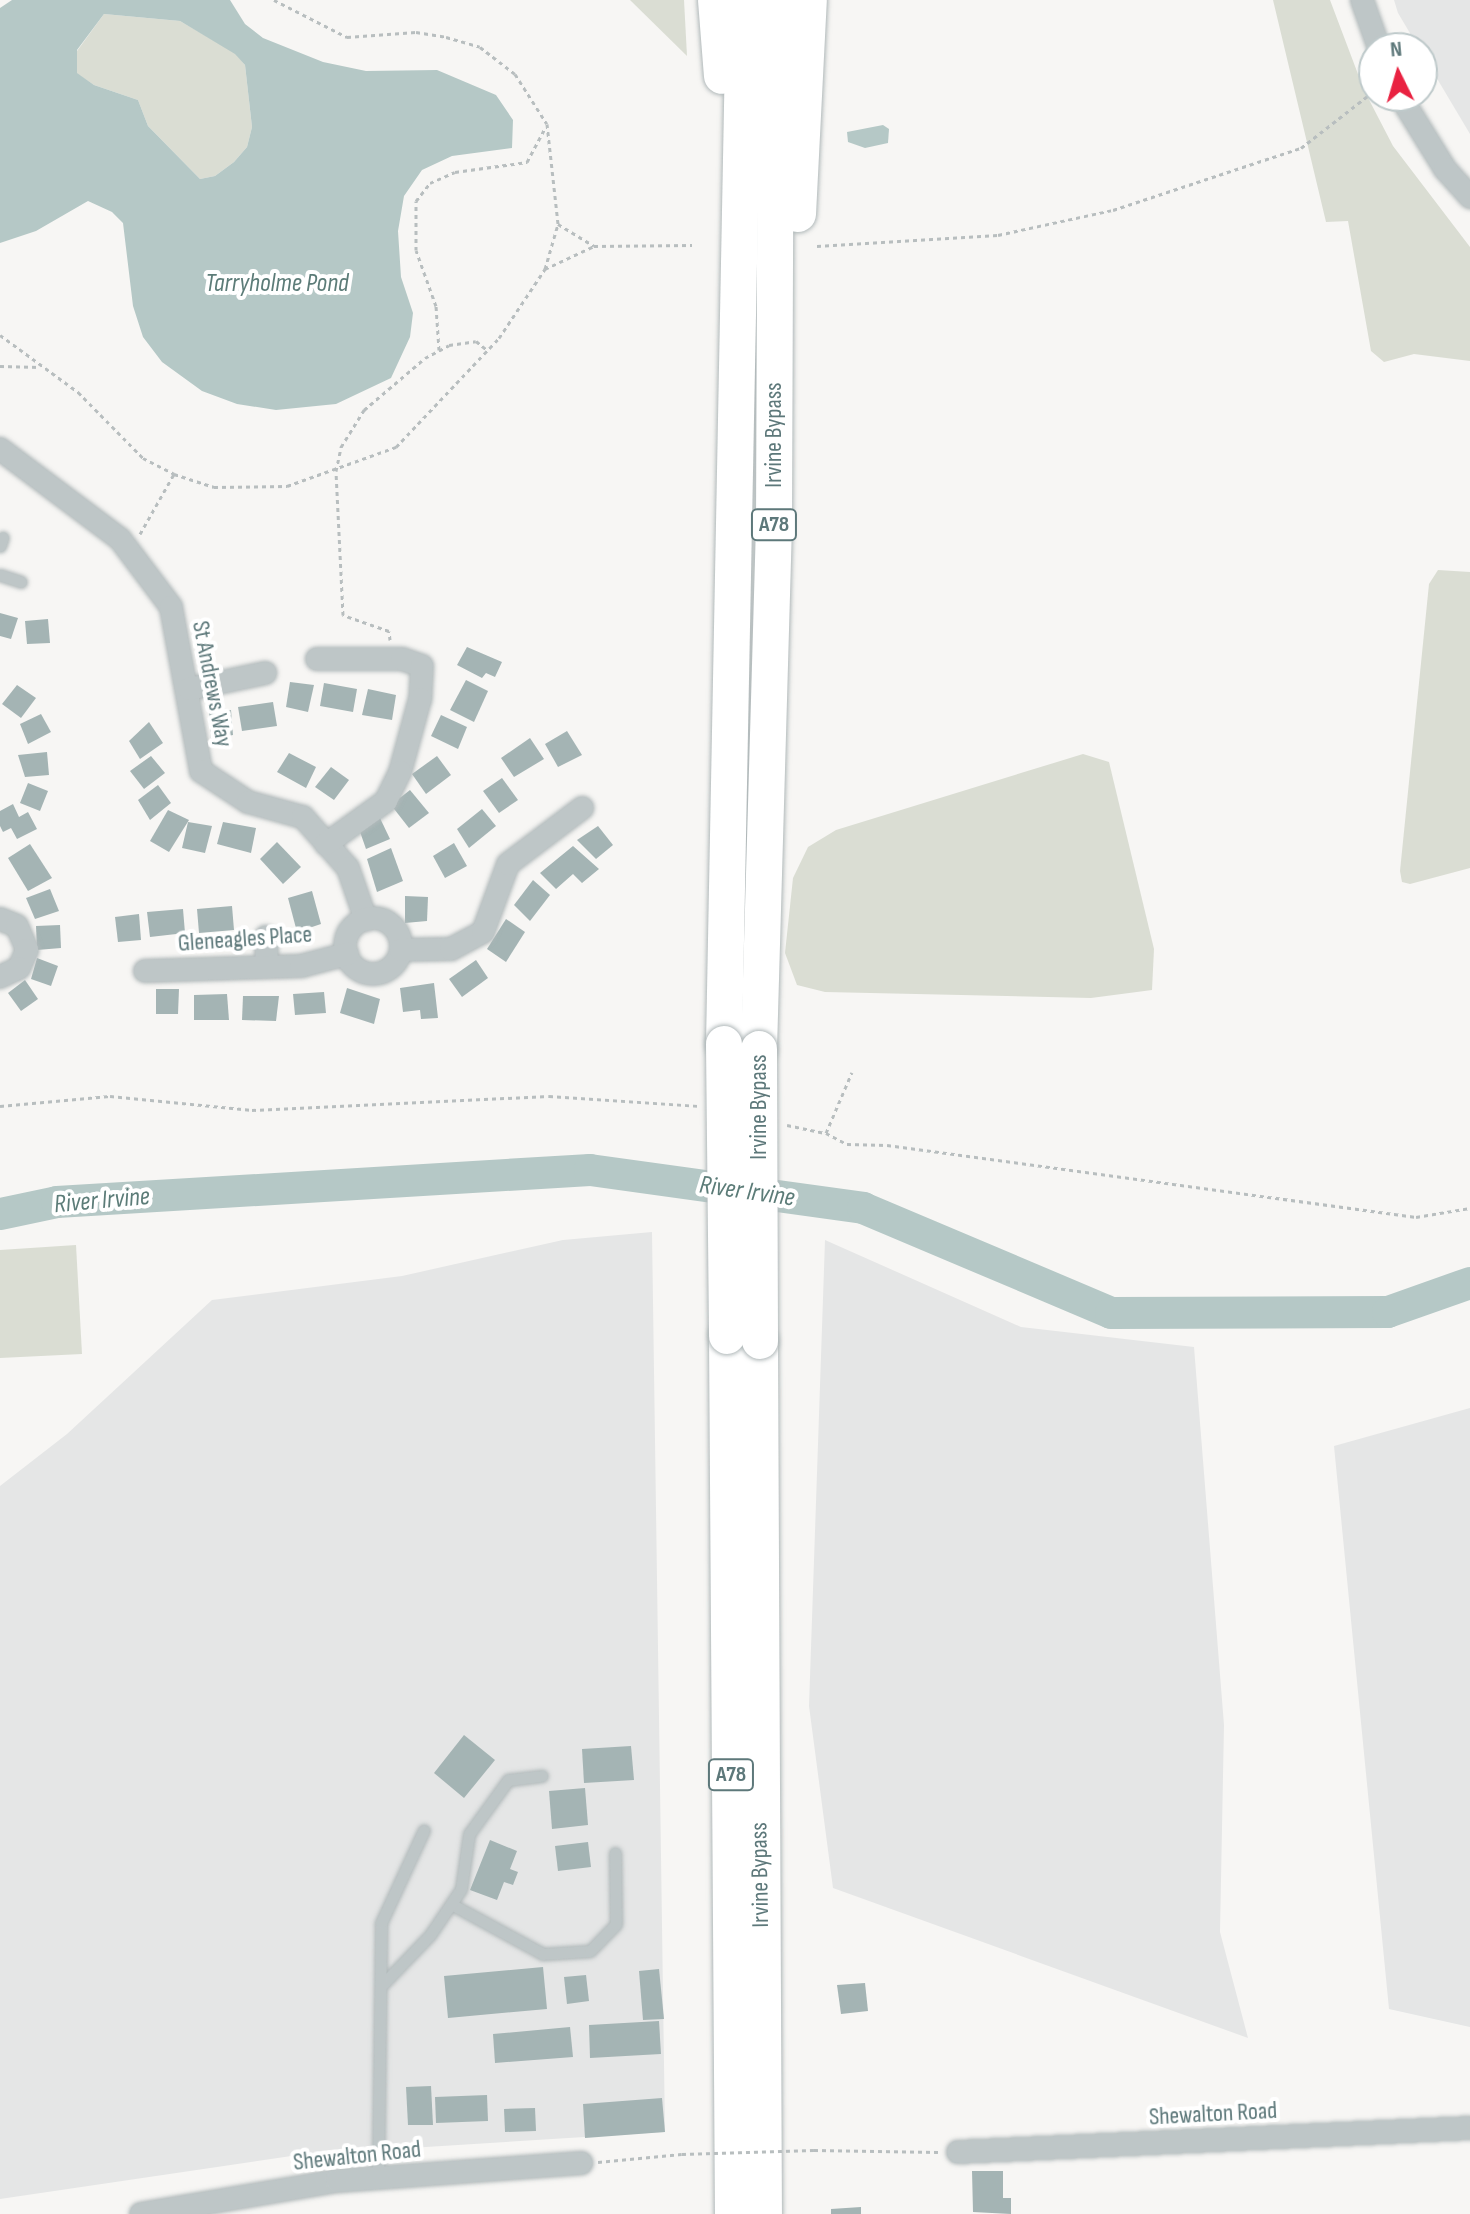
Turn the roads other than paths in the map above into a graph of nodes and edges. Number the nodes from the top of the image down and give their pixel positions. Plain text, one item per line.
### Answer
1 (716, 0) edge
2 (744, 0) edge
3 (776, 0) edge
4 (809, 0) edge
5 (1362, 0) edge
6 (1373, 32) edge
7 (1410, 112) edge
8 (1470, 197) edge
9 (742, 289) junction
10 (0, 449) edge
11 (774, 525) junction
12 (0, 575) edge
13 (21, 582) dead end
14 (317, 659) dead end
15 (265, 673) dead end
16 (189, 689) junction
17 (582, 808) dead end
18 (326, 844) junction
19 (0, 919) edge
20 (366, 920) junction
21 (266, 937) dead end
22 (401, 950) junction
23 (347, 954) junction
24 (267, 967) junction
25 (145, 971) dead end
26 (0, 977) edge
27 (743, 1338) junction
28 (542, 1776) dead end
29 (731, 1826) junction
30 (424, 1830) dead end
31 (615, 1853) dead end
32 (451, 1904) junction
33 (382, 1985) junction
34 (764, 2019) junction
35 (1470, 2128) edge
36 (958, 2152) road end
37 (581, 2163) road end
38 (378, 2178) junction
39 (141, 2214) edge
40 (709, 2214) edge
41 (733, 2214) edge
42 (764, 2214) edge
43 (777, 2214) edge

1 - 9 highway, A78
2 - 9 highway, Irvine Bypass / A78
3 - 11 highway, Irvine Bypass / A78
4 - 11 highway, A78
5 - 6 street
7 - 8 street
9 - 27 highway, Irvine Bypass / A78, bridge
10 - 16 street, St Andrews Way
11 - 27 highway, Irvine Bypass / A78, bridge
12 - 13 lane
14 - 18 street
15 - 16 street
16 - 18 street, St Andrews Way
17 - 22 street
18 - 20 street, St Andrews Way
19 - 26 street
20 - 22 street
20 - 23 street
21 - 24 street
22 - 23 street
23 - 24 street, Gleneagles Place
24 - 25 street, Gleneagles Place
27 - 29 highway, Irvine Bypass / A78
27 - 34 highway, Irvine Bypass / A78
28 - 32 lane
29 - 40 highway
29 - 41 highway, Irvine Bypass / A78
30 - 33 lane
31 - 32 lane
32 - 33 lane
33 - 38 lane
34 - 42 highway, Irvine Bypass / A78
34 - 43 highway
35 - 36 street, Shewalton Road
37 - 38 street, Shewalton Road
38 - 39 street, Shewalton Road

